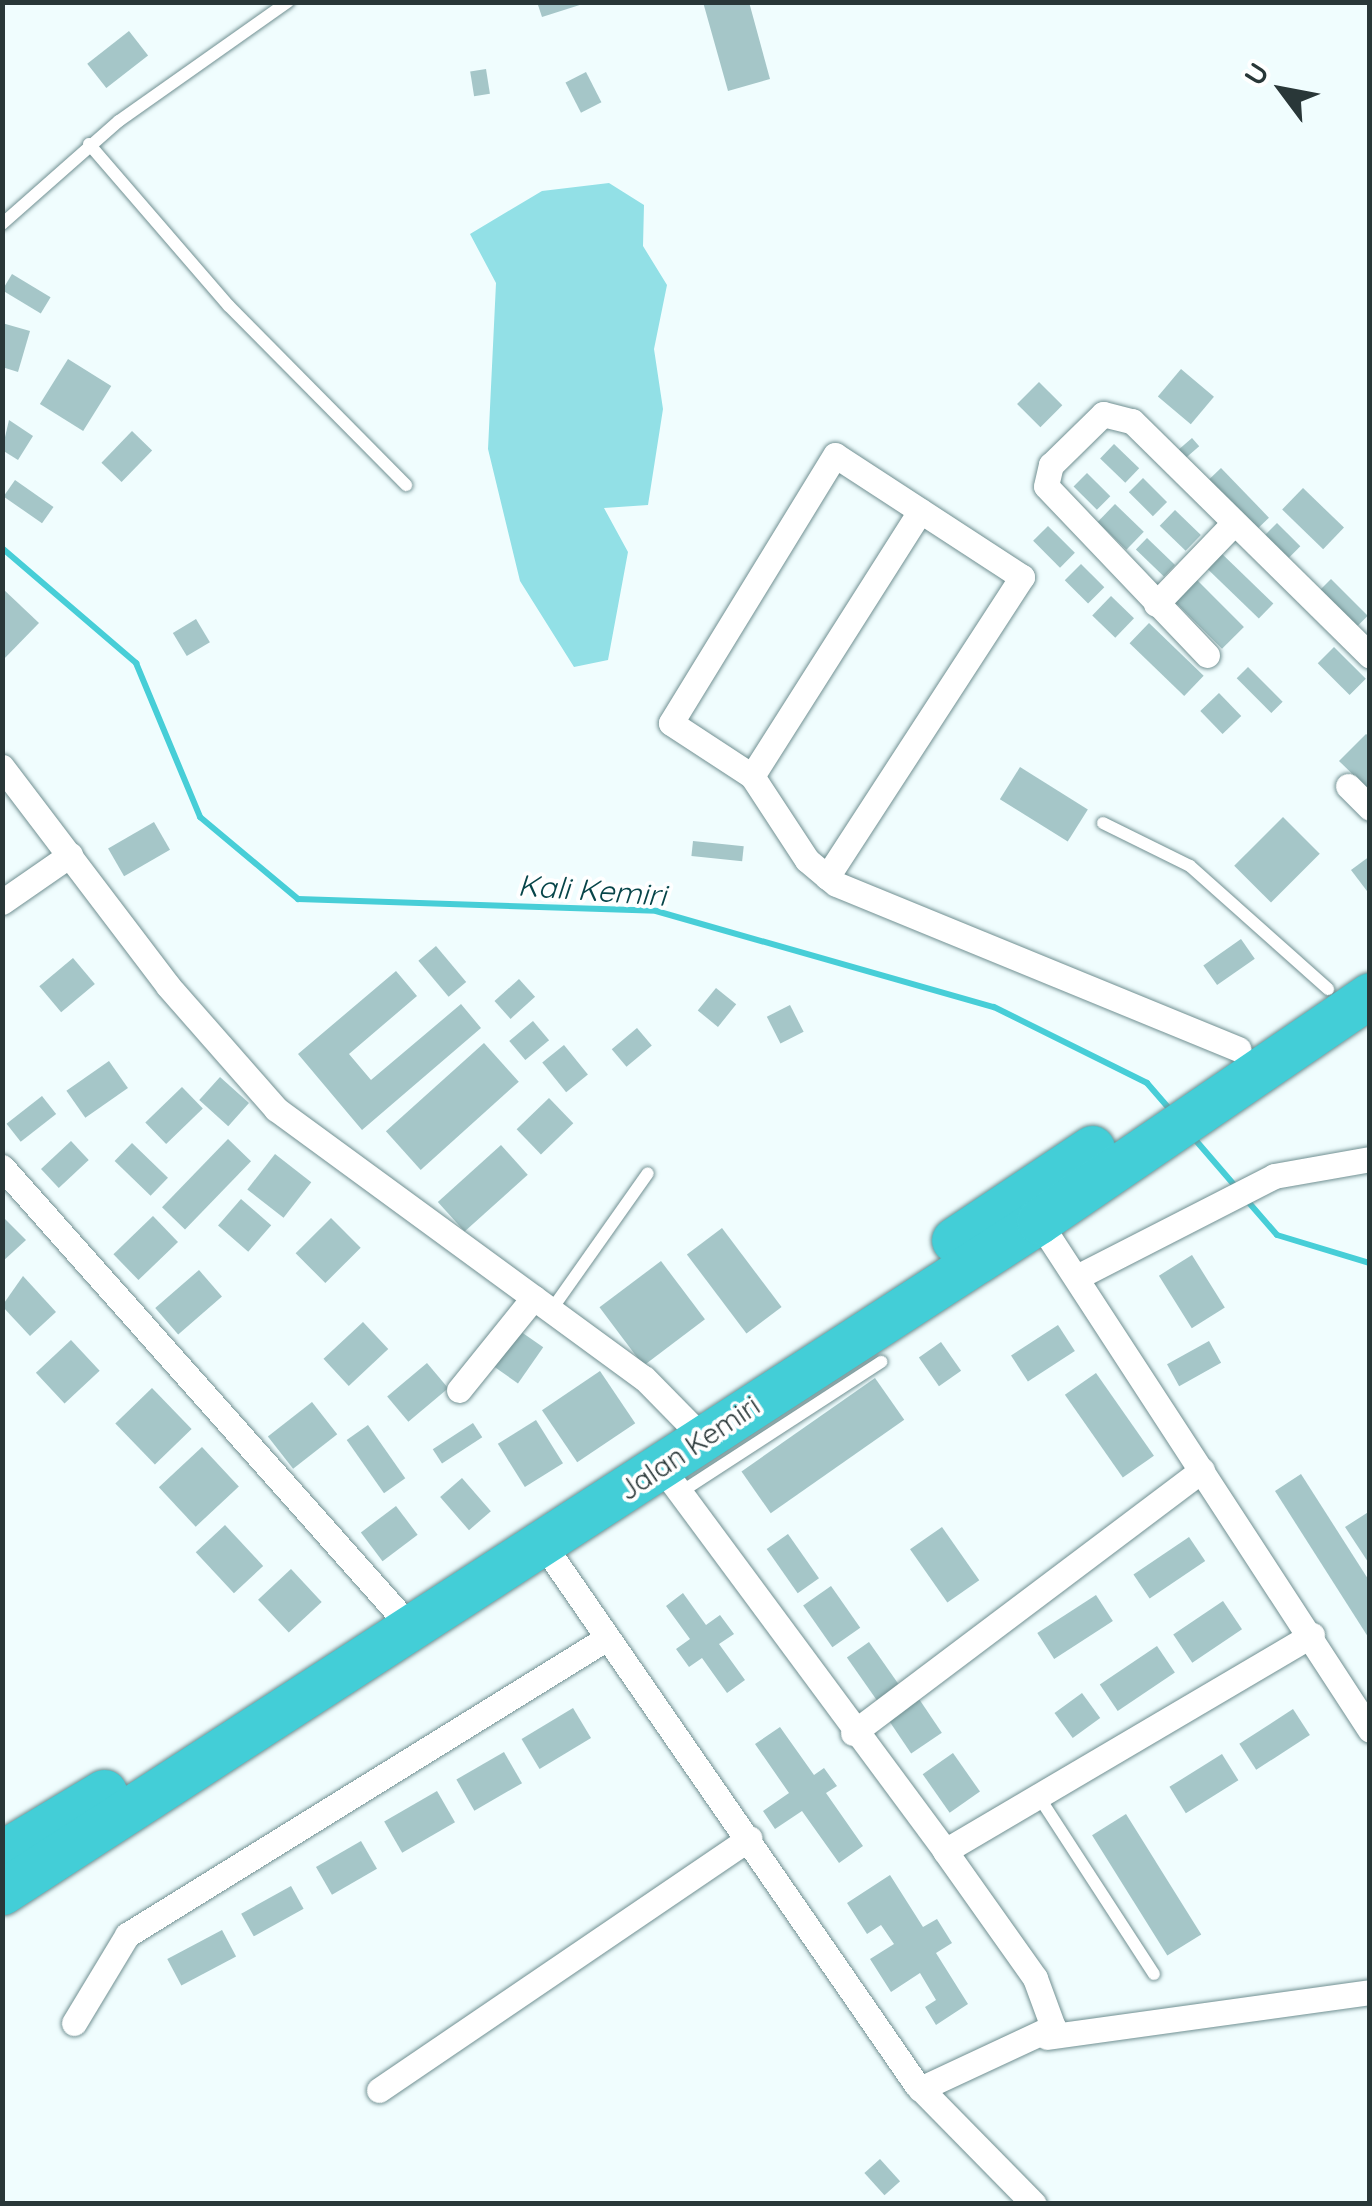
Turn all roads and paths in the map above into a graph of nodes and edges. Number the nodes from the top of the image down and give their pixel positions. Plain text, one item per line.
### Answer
1 (288, 2) edge
2 (89, 144) junction
3 (2, 224) edge
4 (406, 484) dead end
5 (920, 511) junction
6 (1233, 524) junction
7 (1156, 604) junction
8 (1207, 656) dead end
9 (1370, 656) edge
10 (2, 768) edge
11 (752, 776) junction
12 (1348, 786) dead end
13 (1370, 808) edge
14 (1103, 823) dead end
15 (70, 855) junction
16 (827, 877) junction
17 (2, 902) edge
18 (1370, 959) edge
19 (1349, 992) edge
20 (1230, 1065) junction
21 (1370, 1159) edge
22 (2, 1167) edge
23 (648, 1172) dead end
24 (1030, 1208) junction
25 (1076, 1277) junction
26 (543, 1303) junction
27 (881, 1362) dead end
28 (459, 1390) dead end
29 (696, 1429) junction
30 (1202, 1470) junction
31 (672, 1480) junction
32 (543, 1544) junction
33 (405, 1620) junction
34 (1312, 1635) junction
35 (606, 1638) junction
36 (1370, 1730) edge
37 (852, 1733) junction
38 (1039, 1798) junction
39 (750, 1838) junction
40 (946, 1851) junction
41 (2, 1853) edge
42 (2, 1892) edge
43 (1154, 1974) dead end
44 (1370, 1992) edge
45 (74, 2023) dead end
46 (1047, 2037) junction
47 (920, 2089) junction
48 (378, 2090) dead end
49 (1034, 2204) edge

1 - 2 lane
2 - 3 lane
2 - 4 lane
5 - 11 street
5 - 11 street
5 - 16 street
6 - 7 street
6 - 7 street
6 - 9 street
7 - 8 street
10 - 15 street
11 - 16 street
12 - 13 street
14 - 19 lane
15 - 17 street
15 - 26 street
16 - 20 street
18 - 19 highway, Jalan Kemiri
19 - 20 highway, Jalan Kemiri
20 - 24 highway, Jalan Kemiri
21 - 25 street
22 - 33 street
23 - 26 lane
24 - 25 street
24 - 29 highway, Jalan Kemiri
25 - 30 street
26 - 28 street
26 - 29 street
27 - 31 lane
29 - 31 highway, Jalan Kemiri
29 - 33 highway, Jalan Kemiri
30 - 34 street
30 - 37 street
31 - 32 highway, Jalan Kemiri
31 - 37 street
32 - 33 highway, Jalan Kemiri
32 - 35 street
33 - 41 highway, Jalan Kemiri
33 - 42 highway, Jalan Kemiri
34 - 36 street
34 - 38 street
35 - 39 street
35 - 45 street
37 - 40 street
38 - 40 street
38 - 43 lane
39 - 47 street
39 - 48 street
40 - 46 street
44 - 46 street
46 - 47 street
47 - 49 street

